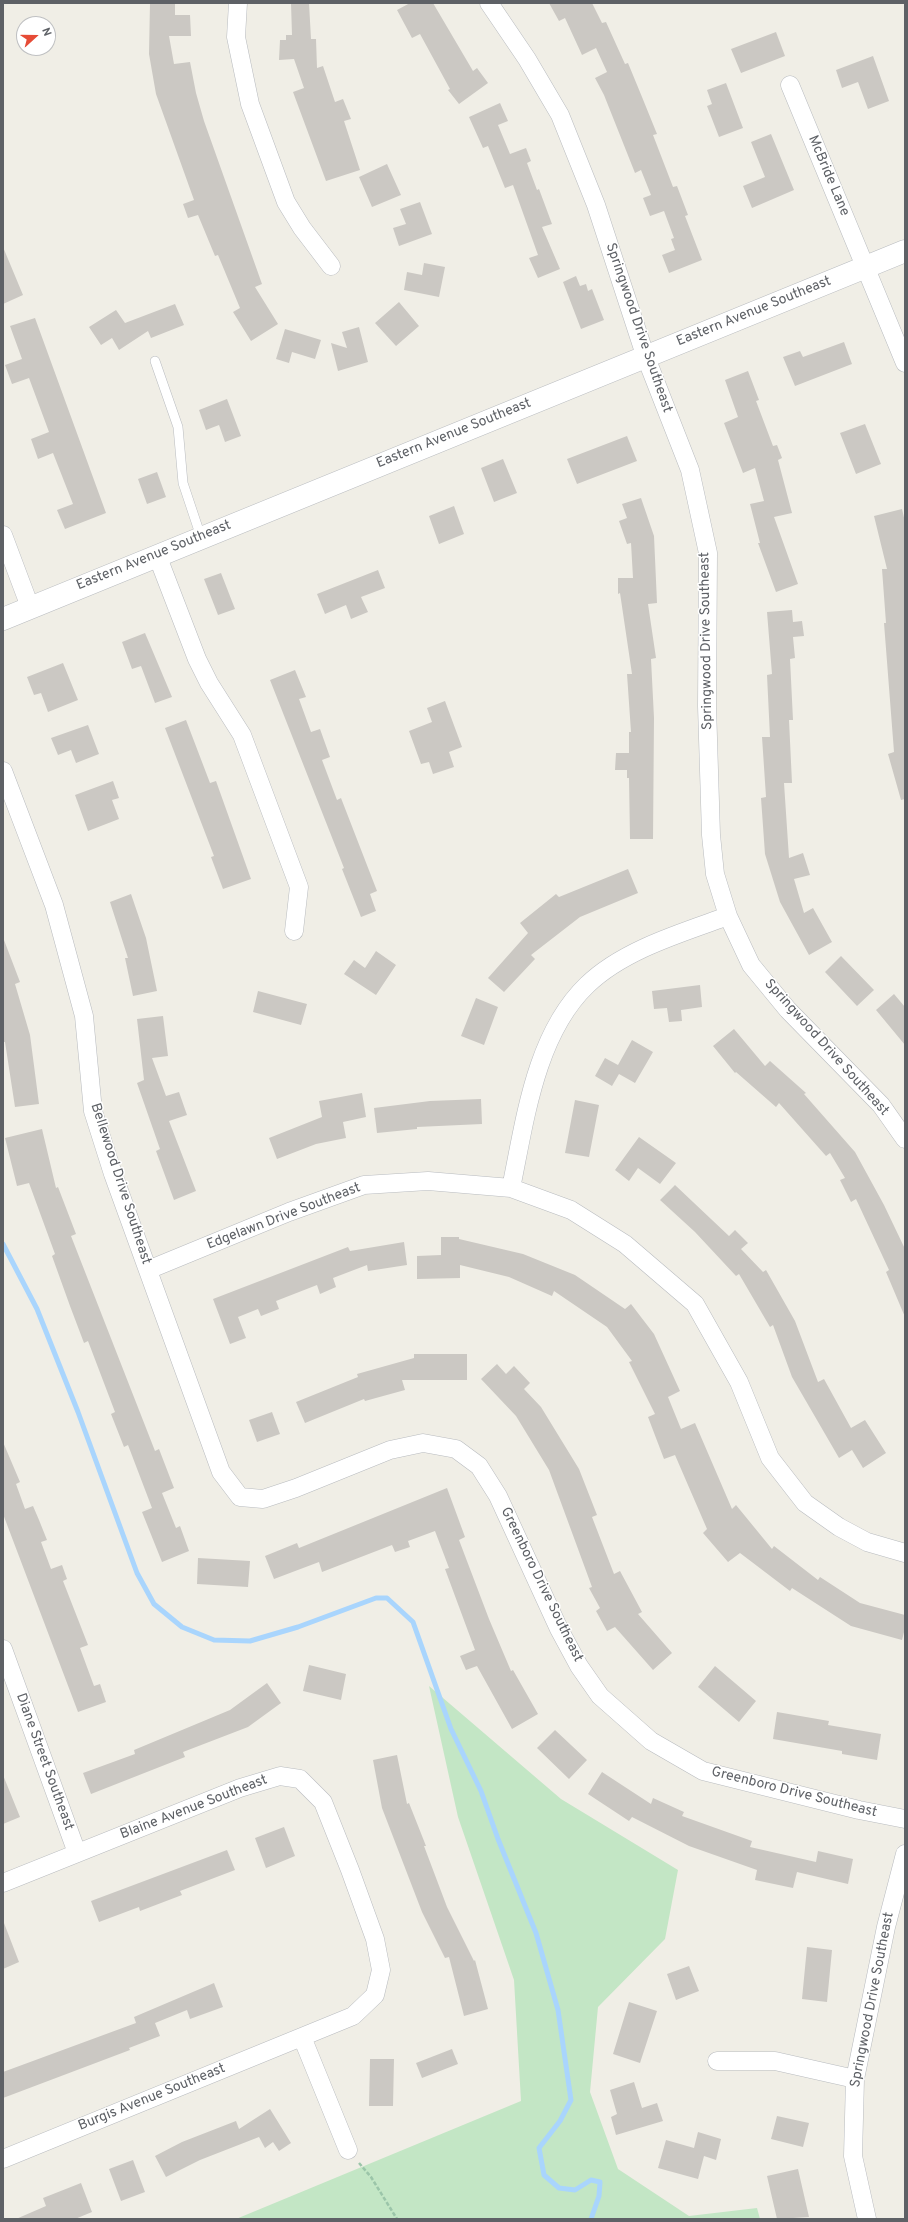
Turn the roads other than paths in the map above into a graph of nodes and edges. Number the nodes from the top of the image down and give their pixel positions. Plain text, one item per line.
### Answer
1 (238, 3) edge
2 (489, 3) edge
3 (790, 85) dead end
4 (905, 251) edge
5 (331, 266) dead end
6 (866, 267) junction
7 (645, 356) junction
8 (155, 361) dead end
9 (905, 363) edge
10 (3, 535) edge
11 (201, 537) junction
12 (158, 555) junction
13 (30, 607) junction
14 (3, 619) edge
15 (3, 770) edge
16 (728, 916) junction
17 (294, 931) dead end
18 (905, 1139) edge
19 (511, 1188) junction
20 (148, 1270) junction
21 (240, 1497) joint
22 (905, 1553) edge
23 (3, 1649) edge
24 (905, 1819) edge
25 (77, 1853) junction
26 (905, 1854) edge
27 (3, 1883) edge
28 (375, 1995) joint
29 (302, 2037) junction
30 (717, 2061) dead end
31 (856, 2079) junction
32 (348, 2150) road end
33 (3, 2159) edge
34 (867, 2219) edge

1 - 5 street
2 - 7 street, Springwood Drive Southeast
3 - 6 street, McBride Lane
4 - 6 street, Eastern Avenue Southeast
6 - 7 street, Eastern Avenue Southeast
6 - 9 street, McBride Lane
7 - 11 street, Eastern Avenue Southeast
7 - 16 street, Springwood Drive Southeast
8 - 11 lane
10 - 13 street
11 - 12 street, Eastern Avenue Southeast
12 - 13 street, Eastern Avenue Southeast
12 - 17 street
13 - 14 street, Eastern Avenue Southeast
15 - 20 street, Bellewood Drive Southeast
16 - 18 street, Springwood Drive Southeast
16 - 19 street
19 - 20 street, Edgelawn Drive Southeast
19 - 22 street, Edgelawn Drive Southeast
20 - 21 street, Bellewood Drive Southeast
21 - 24 street, Greenboro Drive Southeast
23 - 25 street, Diane Street Southeast
25 - 27 street, Blaine Avenue Southeast
25 - 28 street, Blaine Avenue Southeast
26 - 31 street, Springwood Drive Southeast
28 - 29 street, Burgis Avenue Southeast
29 - 32 street
29 - 33 street, Burgis Avenue Southeast
30 - 31 street
31 - 34 street, Springwood Drive Southeast

